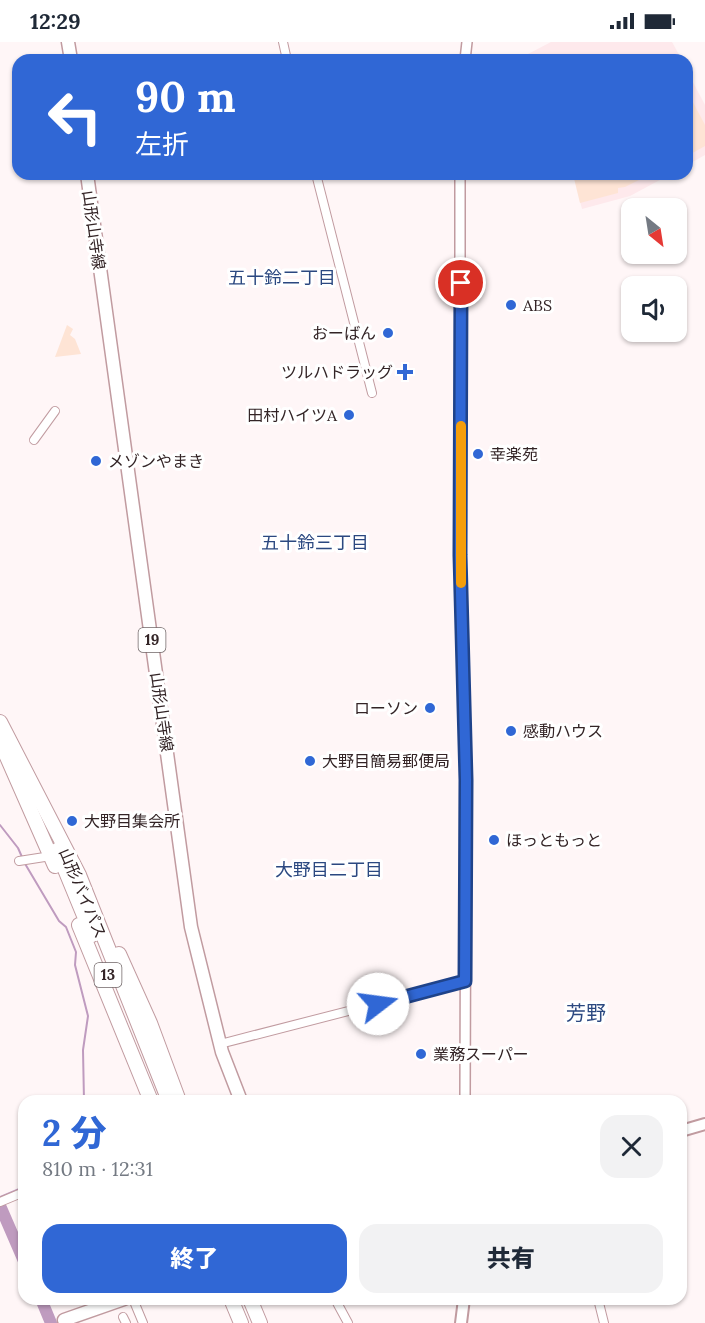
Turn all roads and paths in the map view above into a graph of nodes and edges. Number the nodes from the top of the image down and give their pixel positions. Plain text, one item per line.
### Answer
1 (88, 180) edge
2 (318, 180) edge
3 (460, 180) edge
4 (372, 393) dead end
5 (55, 411) dead end
6 (34, 440) dead end
7 (0, 722) edge
8 (0, 740) edge
9 (54, 853) junction
10 (23, 860) dead end
11 (79, 875) junction
12 (465, 981) junction
13 (220, 1044) junction
14 (149, 1095) edge
15 (156, 1095) edge
16 (167, 1095) edge
17 (177, 1095) edge
18 (239, 1095) edge
19 (465, 1095) edge
20 (705, 1124) edge
21 (687, 1129) edge
22 (705, 1131) edge
23 (687, 1136) edge
24 (18, 1194) edge
25 (0, 1202) edge
26 (94, 1305) edge
27 (108, 1305) edge
28 (136, 1305) edge
29 (234, 1305) edge
30 (243, 1305) edge
31 (252, 1305) edge
32 (263, 1305) edge
33 (339, 1305) edge
34 (463, 1305) edge
35 (600, 1305) edge
36 (61, 1322) edge
37 (144, 1323) edge
38 (242, 1323) edge
39 (250, 1323) edge
40 (260, 1323) edge
41 (269, 1323) edge
42 (348, 1323) edge
43 (460, 1323) edge
44 (604, 1323) edge

1 - 13 main road, 山形山寺線 / 19
2 - 4 street
3 - 12 street
5 - 6 street
7 - 11 highway, 山形バイパス / 13
8 - 9 highway, 山形バイパス / 13
9 - 10 street
9 - 14 highway
9 - 15 highway, 山形バイパス / 13
11 - 16 highway, 山形バイパス / 13
11 - 17 highway
12 - 13 street
12 - 19 street
13 - 18 main road, 山形山寺線 / 19
20 - 21 main road
22 - 23 main road
24 - 25 street
26 - 36 main road
27 - 36 main road
28 - 37 street
29 - 38 highway
30 - 39 highway
31 - 40 highway
32 - 41 highway
33 - 42 street
34 - 43 main road
35 - 44 street

